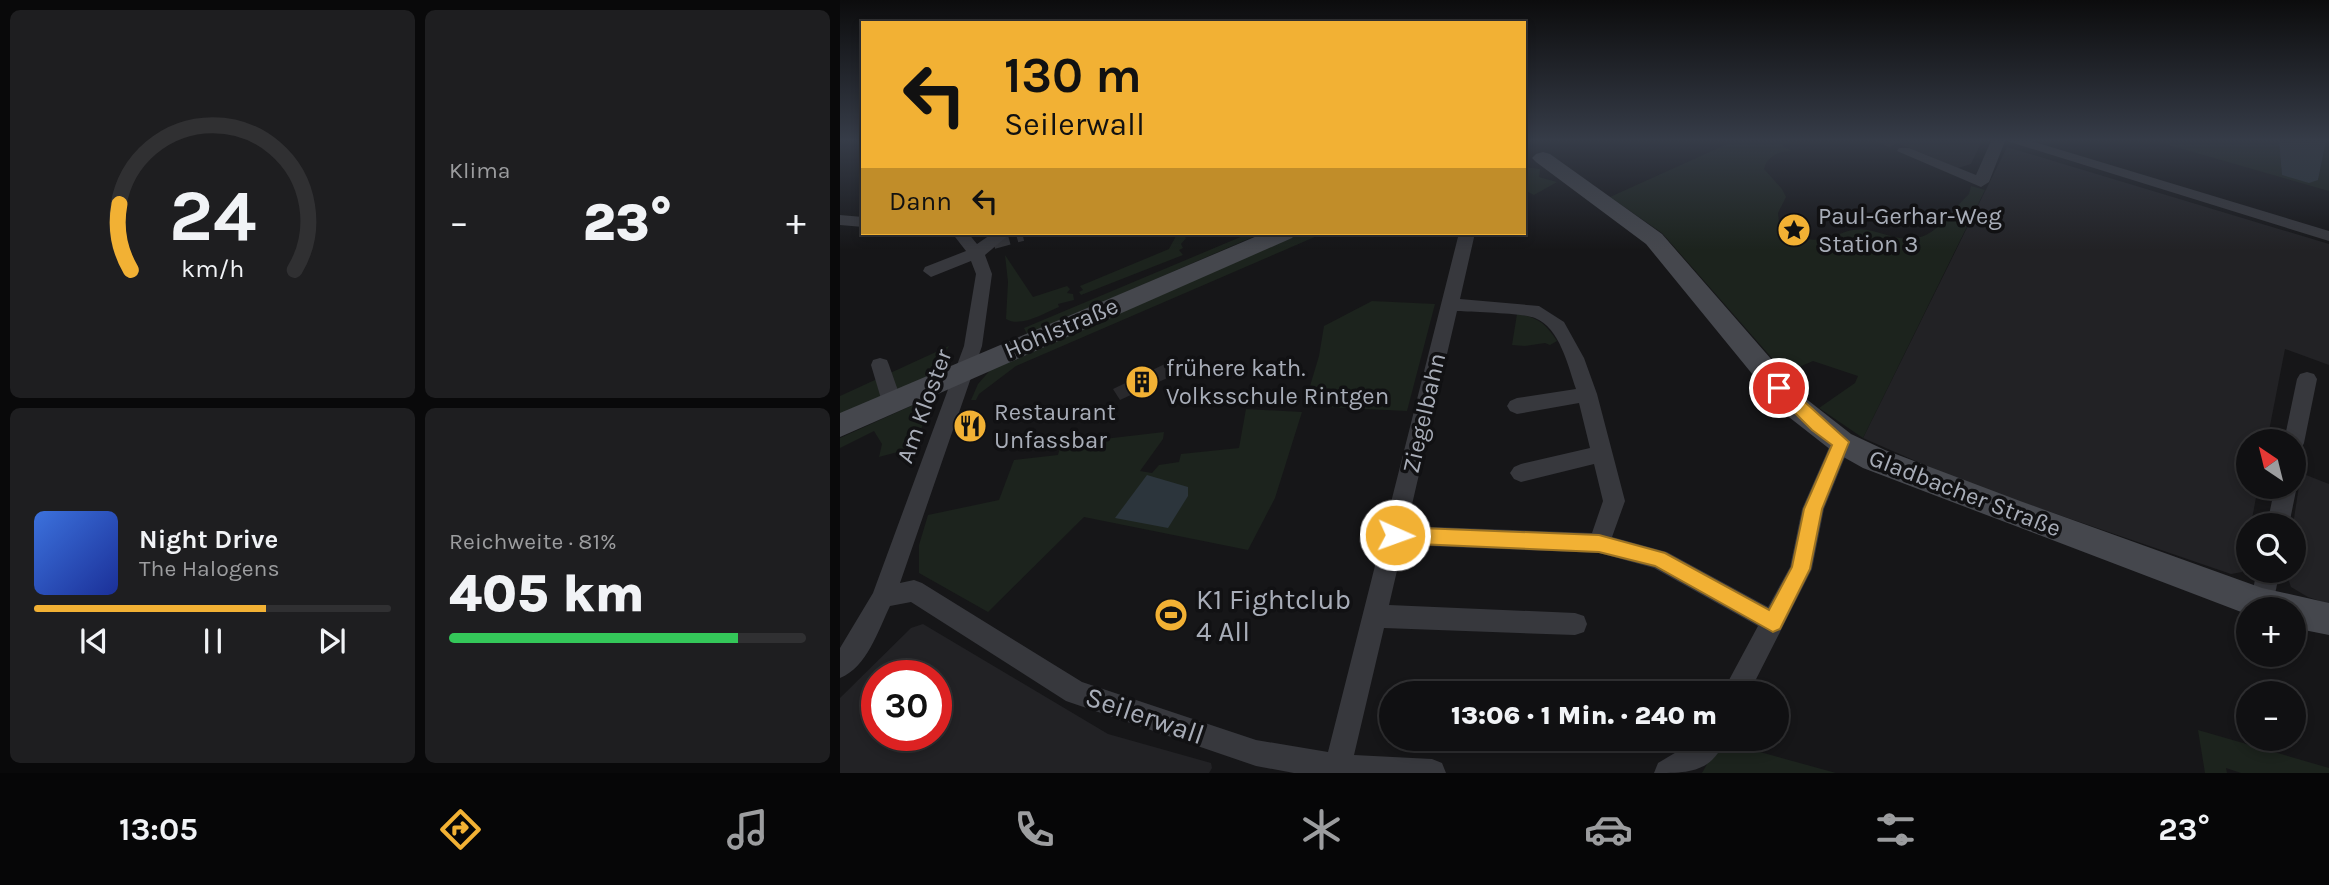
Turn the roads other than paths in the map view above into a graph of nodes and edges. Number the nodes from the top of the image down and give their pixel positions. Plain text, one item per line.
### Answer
1 (1569, 177) edge
2 (1967, 177) edge
3 (1983, 177) edge
4 (2134, 177) edge
5 (840, 220) edge
6 (861, 222) edge
7 (962, 235) edge
8 (1000, 235) tunnel mouth
9 (1279, 235) edge
10 (1466, 235) edge
11 (2329, 236) edge
12 (976, 253) junction
13 (932, 271) dead end
14 (1449, 304) junction
15 (880, 365) dead end
16 (966, 369) junction
17 (2307, 379) dead end
18 (1587, 394) junction
19 (892, 402) junction
20 (1517, 406) dead end
21 (840, 426) edge
22 (2297, 429) edge
23 (1841, 442) junction
24 (1602, 454) junction
25 (1521, 473) dead end
26 (1395, 535) junction
27 (1599, 544) junction
28 (883, 597) junction
29 (2249, 597) edge
30 (2306, 614) edge
31 (1376, 615) junction
32 (2329, 620) edge
33 (1773, 622) junction
34 (1575, 624) dead end
35 (840, 666) edge
36 (1741, 681) edge
37 (1704, 751) edge
38 (1338, 767) junction
39 (1432, 773) edge
40 (1668, 773) edge

1 - 23 main road, Gladbacher Straße
2 - 3 street
4 - 11 street
5 - 6 street
7 - 12 street, Am Kloster
8 - 12 street
9 - 16 main road, Hohlstraße
10 - 14 street, Ziegelbahn
12 - 13 street
12 - 16 street, Am Kloster
14 - 18 street
14 - 26 street, Ziegelbahn
15 - 19 street
16 - 19 main road, Hohlstraße
16 - 28 street, Am Kloster
17 - 22 street
18 - 20 street
18 - 24 street
19 - 21 main road, Hohlstraße
23 - 29 main road, Gladbacher Straße
23 - 33 street
24 - 25 street
24 - 27 street
26 - 27 street
26 - 31 street, Ziegelbahn
27 - 33 street
28 - 35 street, Am Kloster
28 - 38 street, Seilerwall
30 - 32 main road, Gladbacher Straße
31 - 34 street
31 - 38 street, Ziegelbahn
33 - 36 street
37 - 40 street
38 - 39 street, Seilerwall

